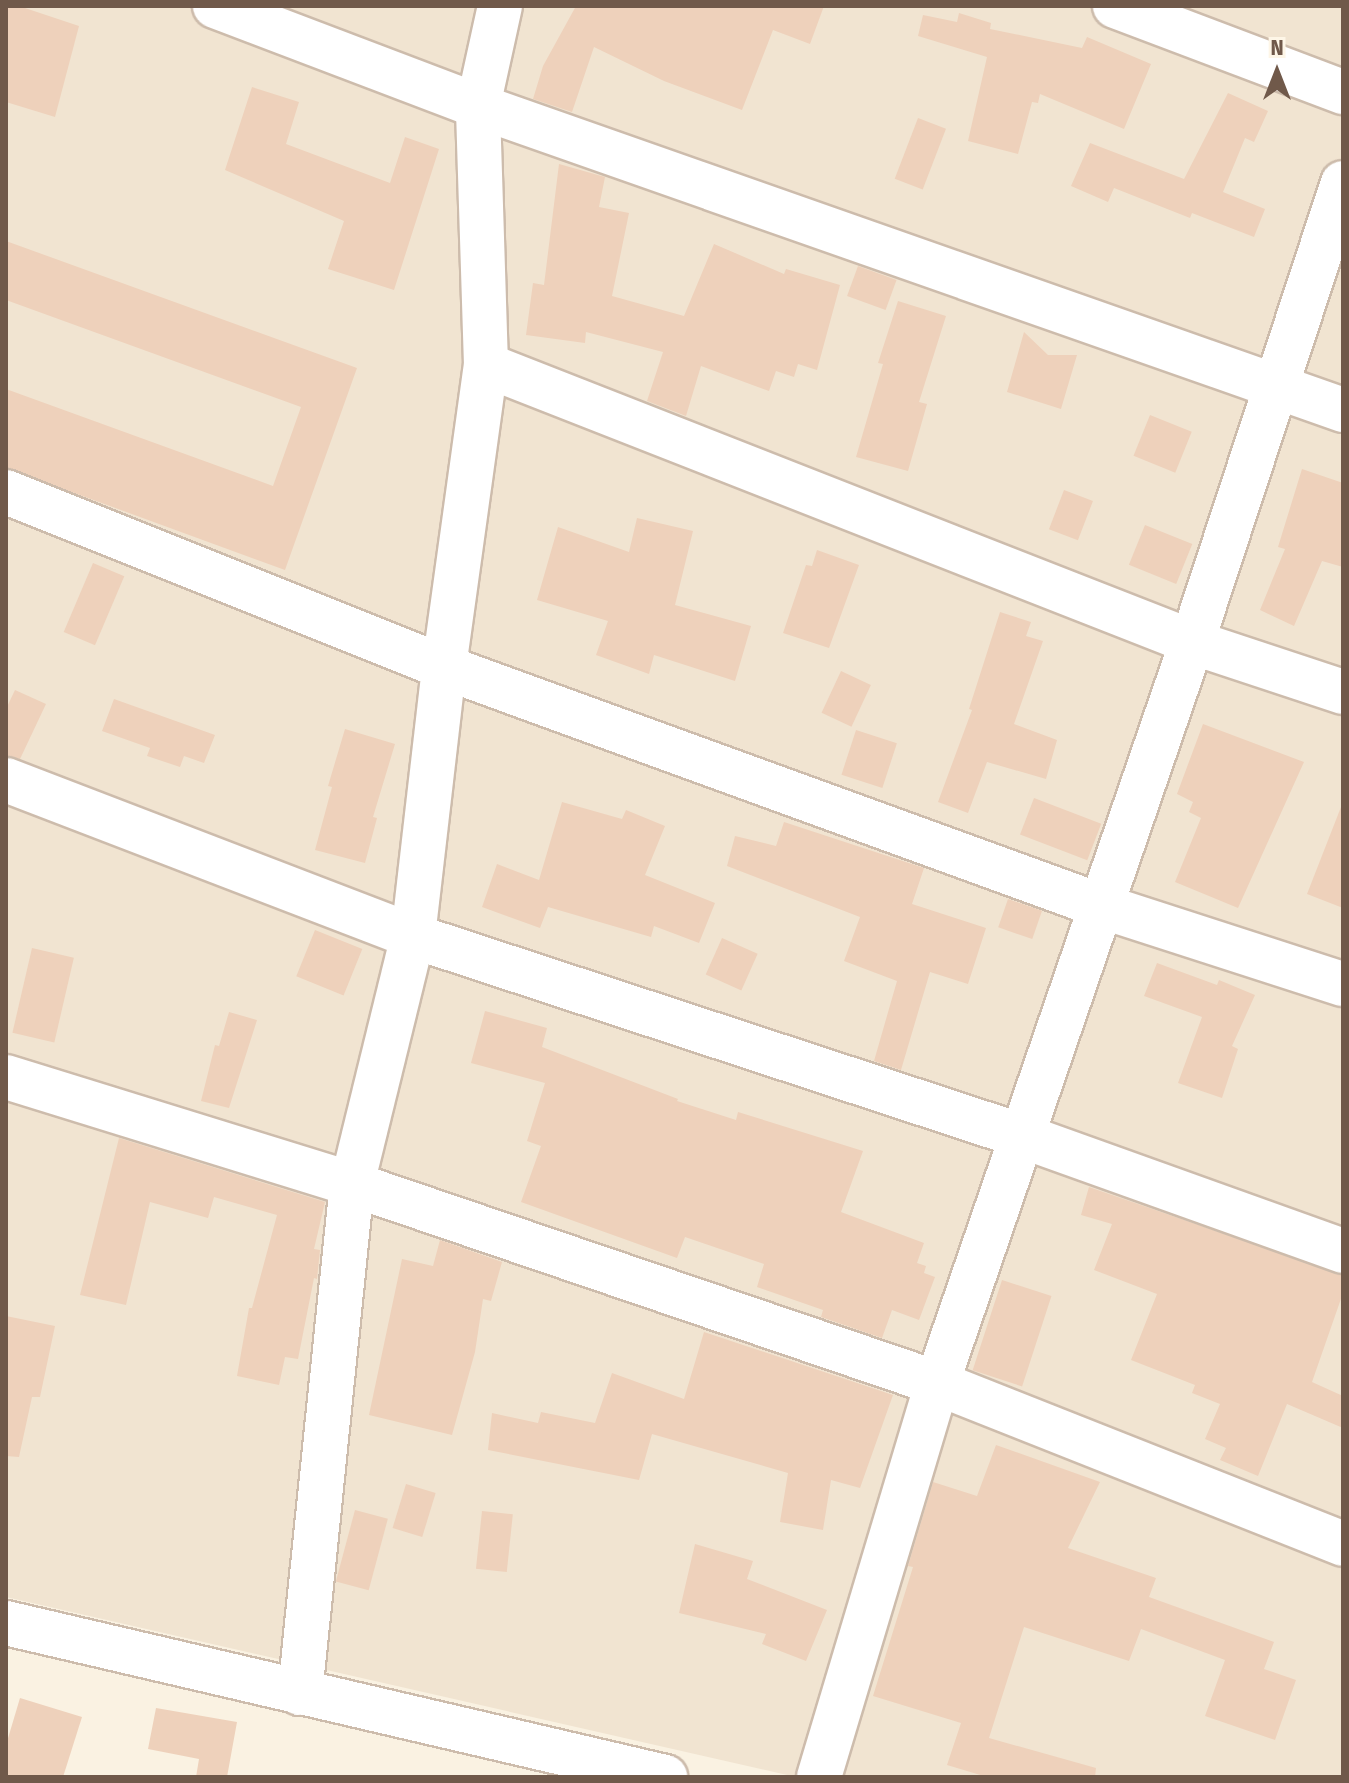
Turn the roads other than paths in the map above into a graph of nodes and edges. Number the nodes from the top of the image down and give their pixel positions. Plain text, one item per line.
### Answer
1 (215, 6) edge
2 (500, 6) edge
3 (1115, 6) edge
4 (1343, 92) edge
5 (478, 106) junction
6 (1343, 183) edge
7 (486, 365) junction
8 (1275, 387) junction
9 (1343, 410) edge
10 (6, 492) edge
11 (1192, 642) junction
12 (444, 667) junction
13 (1343, 692) edge
14 (6, 780) edge
15 (1101, 906) junction
16 (413, 936) junction
17 (1343, 984) edge
18 (6, 1077) edge
19 (1022, 1136) junction
20 (352, 1184) junction
21 (1343, 1251) edge
22 (937, 1383) junction
23 (1343, 1544) edge
24 (6, 1623) edge
25 (300, 1693) junction
26 (665, 1777) edge
27 (819, 1777) edge

1 - 5 street
2 - 5 street
3 - 4 street
5 - 7 street
5 - 8 street
6 - 8 street
7 - 11 street
7 - 12 street
8 - 9 street
8 - 11 street
10 - 12 street
11 - 13 street
11 - 15 street
12 - 15 street
12 - 16 street
14 - 16 street
15 - 17 street
15 - 19 street
16 - 19 street
16 - 20 street
18 - 20 street
19 - 21 street
19 - 22 street
20 - 22 street
20 - 25 street
22 - 23 street
22 - 27 street
24 - 25 street
25 - 26 street

